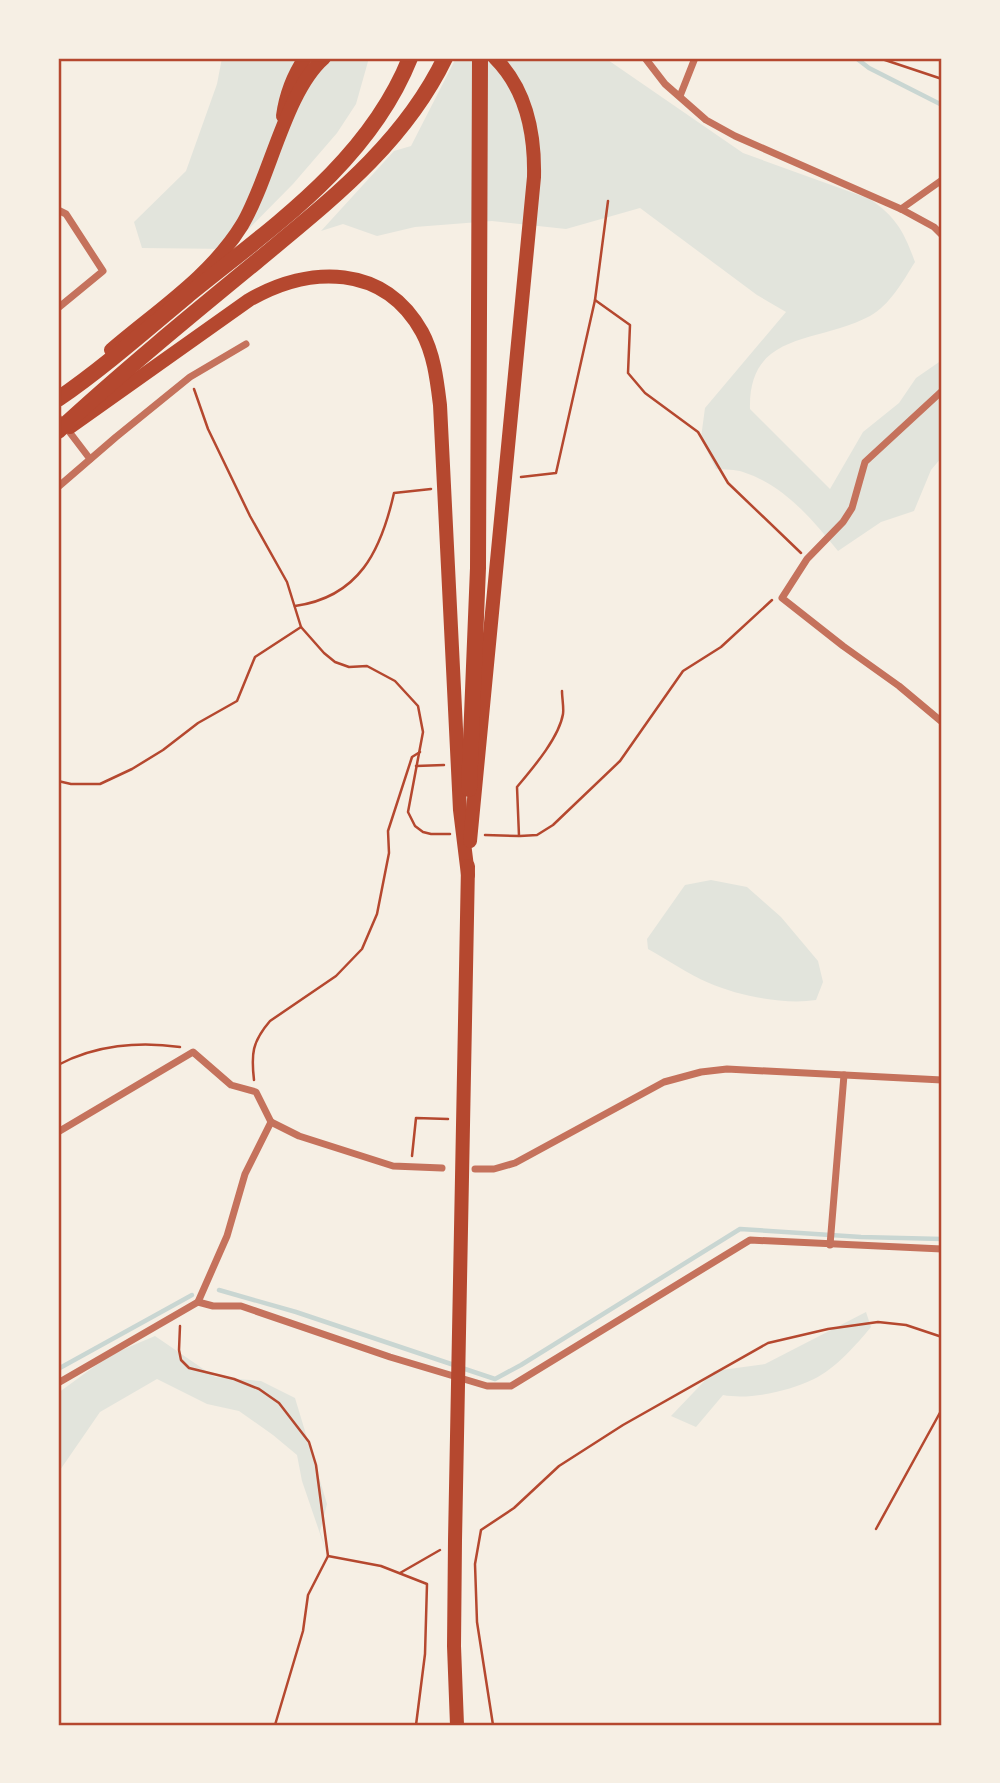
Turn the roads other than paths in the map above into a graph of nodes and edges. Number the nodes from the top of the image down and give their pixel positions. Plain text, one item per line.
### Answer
1 (305, 58) edge
2 (324, 58) edge
3 (410, 58) edge
4 (645, 58) edge
5 (695, 58) edge
6 (478, 60) edge
7 (443, 62) edge
8 (680, 96) junction
9 (281, 131) junction
10 (942, 180) edge
11 (901, 209) junction
12 (58, 210) edge
13 (942, 235) edge
14 (58, 308) edge
15 (246, 344) dead end
16 (942, 391) edge
17 (58, 393) edge
18 (58, 399) edge
19 (58, 417) edge
20 (58, 433) edge
21 (88, 456) junction
22 (58, 487) edge
23 (942, 722) edge
24 (469, 789) joint
25 (469, 848) junction
26 (468, 875) junction
27 (844, 1075) junction
28 (942, 1080) edge
29 (271, 1122) junction
30 (58, 1132) edge
31 (442, 1168) dead end
32 (475, 1169) dead end
33 (830, 1243) junction
34 (942, 1249) edge
35 (198, 1302) junction
36 (58, 1383) edge
37 (457, 1725) edge

1 - 9 main road
2 - 9 main road
3 - 18 highway
4 - 8 street
5 - 8 street
6 - 24 highway
6 - 25 main road
7 - 20 highway
8 - 11 street
9 - 17 main road
10 - 11 street
11 - 13 street
12 - 14 street
15 - 21 street
16 - 23 street
19 - 21 street
20 - 26 main road
21 - 22 street
24 - 25 main road
25 - 26 main road
26 - 37 main road
27 - 28 street
27 - 32 street
27 - 33 street
29 - 30 street
29 - 31 street
29 - 35 street
33 - 34 street
33 - 35 street
35 - 36 street

